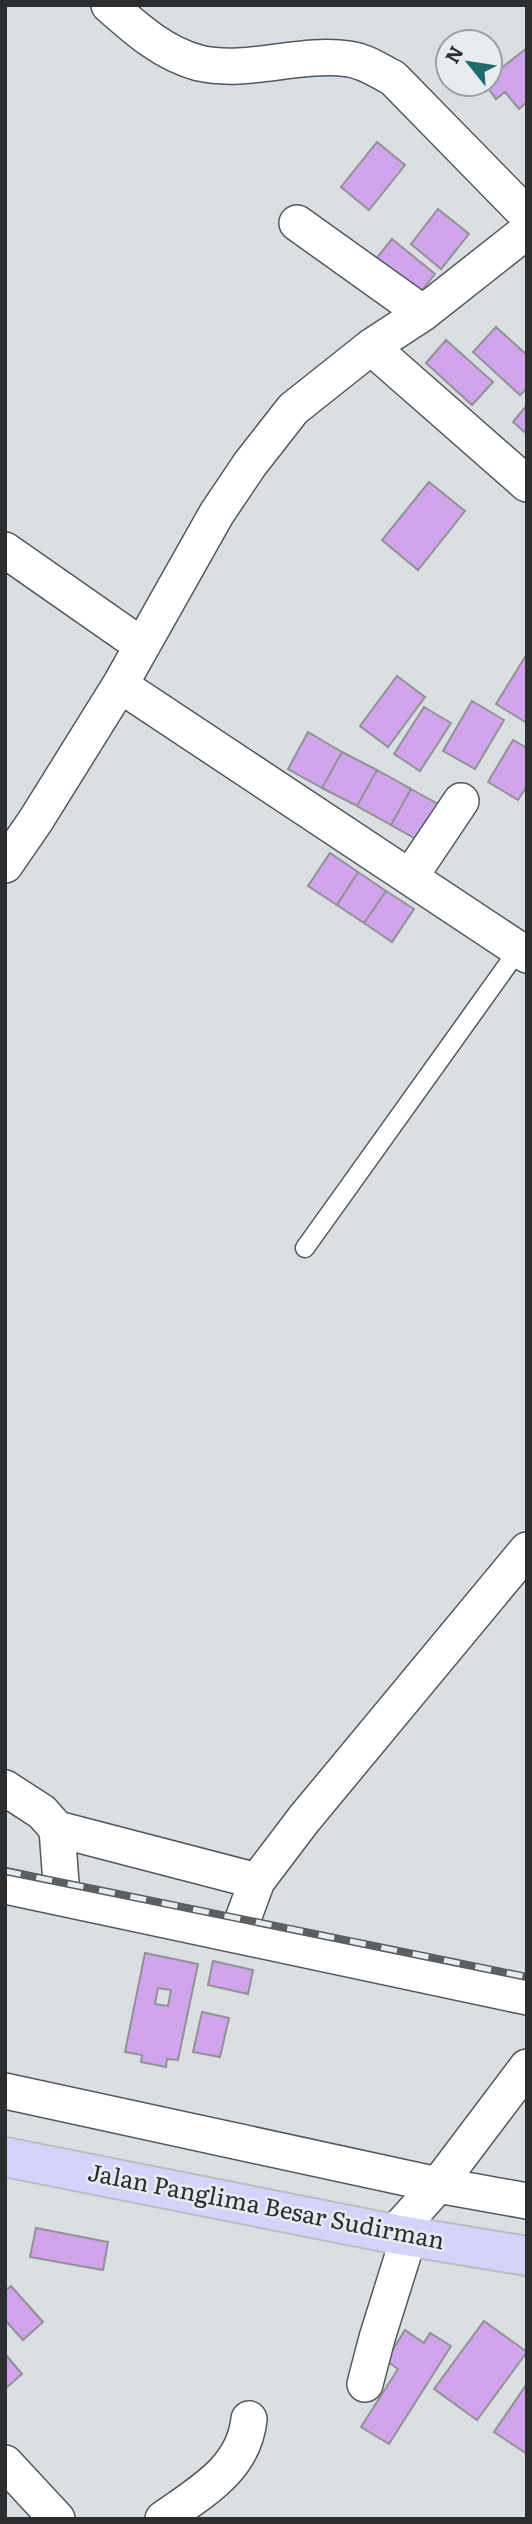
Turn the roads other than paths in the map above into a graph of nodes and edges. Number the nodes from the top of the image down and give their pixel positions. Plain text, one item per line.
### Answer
1 (109, 5) edge
2 (527, 215) edge
3 (297, 223) dead end
4 (527, 231) edge
5 (423, 313) junction
6 (371, 347) junction
7 (527, 484) edge
8 (5, 550) edge
9 (141, 645) junction
10 (120, 685) junction
11 (461, 801) dead end
12 (5, 865) edge
13 (410, 877) junction
14 (524, 948) edge
15 (305, 1248) dead end
16 (527, 1550) edge
17 (5, 1788) edge
18 (57, 1829) junction
19 (257, 1881) junction
20 (5, 1886) edge
21 (62, 1897) junction
22 (237, 1935) junction
23 (527, 1997) edge
24 (527, 2067) edge
25 (5, 2091) edge
26 (5, 2157) edge
27 (439, 2185) junction
28 (527, 2202) edge
29 (401, 2235) junction
30 (527, 2256) edge
31 (365, 2384) dead end
32 (249, 2418) dead end
33 (5, 2463) edge
34 (57, 2519) edge
35 (163, 2519) edge

1 - 2 street
3 - 5 street
4 - 5 street
5 - 6 street
6 - 7 street
6 - 9 street
8 - 9 street
9 - 10 street
10 - 12 street
10 - 13 street
11 - 13 street
13 - 14 street
14 - 15 lane
16 - 19 street
17 - 18 street
18 - 19 street
18 - 21 street
19 - 22 street
20 - 21 street
21 - 22 street
22 - 23 street
24 - 27 street
25 - 27 street
26 - 29 main road, Jalan Panglima Besar Sudirman
27 - 28 street
27 - 29 street
29 - 30 main road, Jalan Panglima Besar Sudirman
29 - 31 street
32 - 35 street
33 - 34 street

